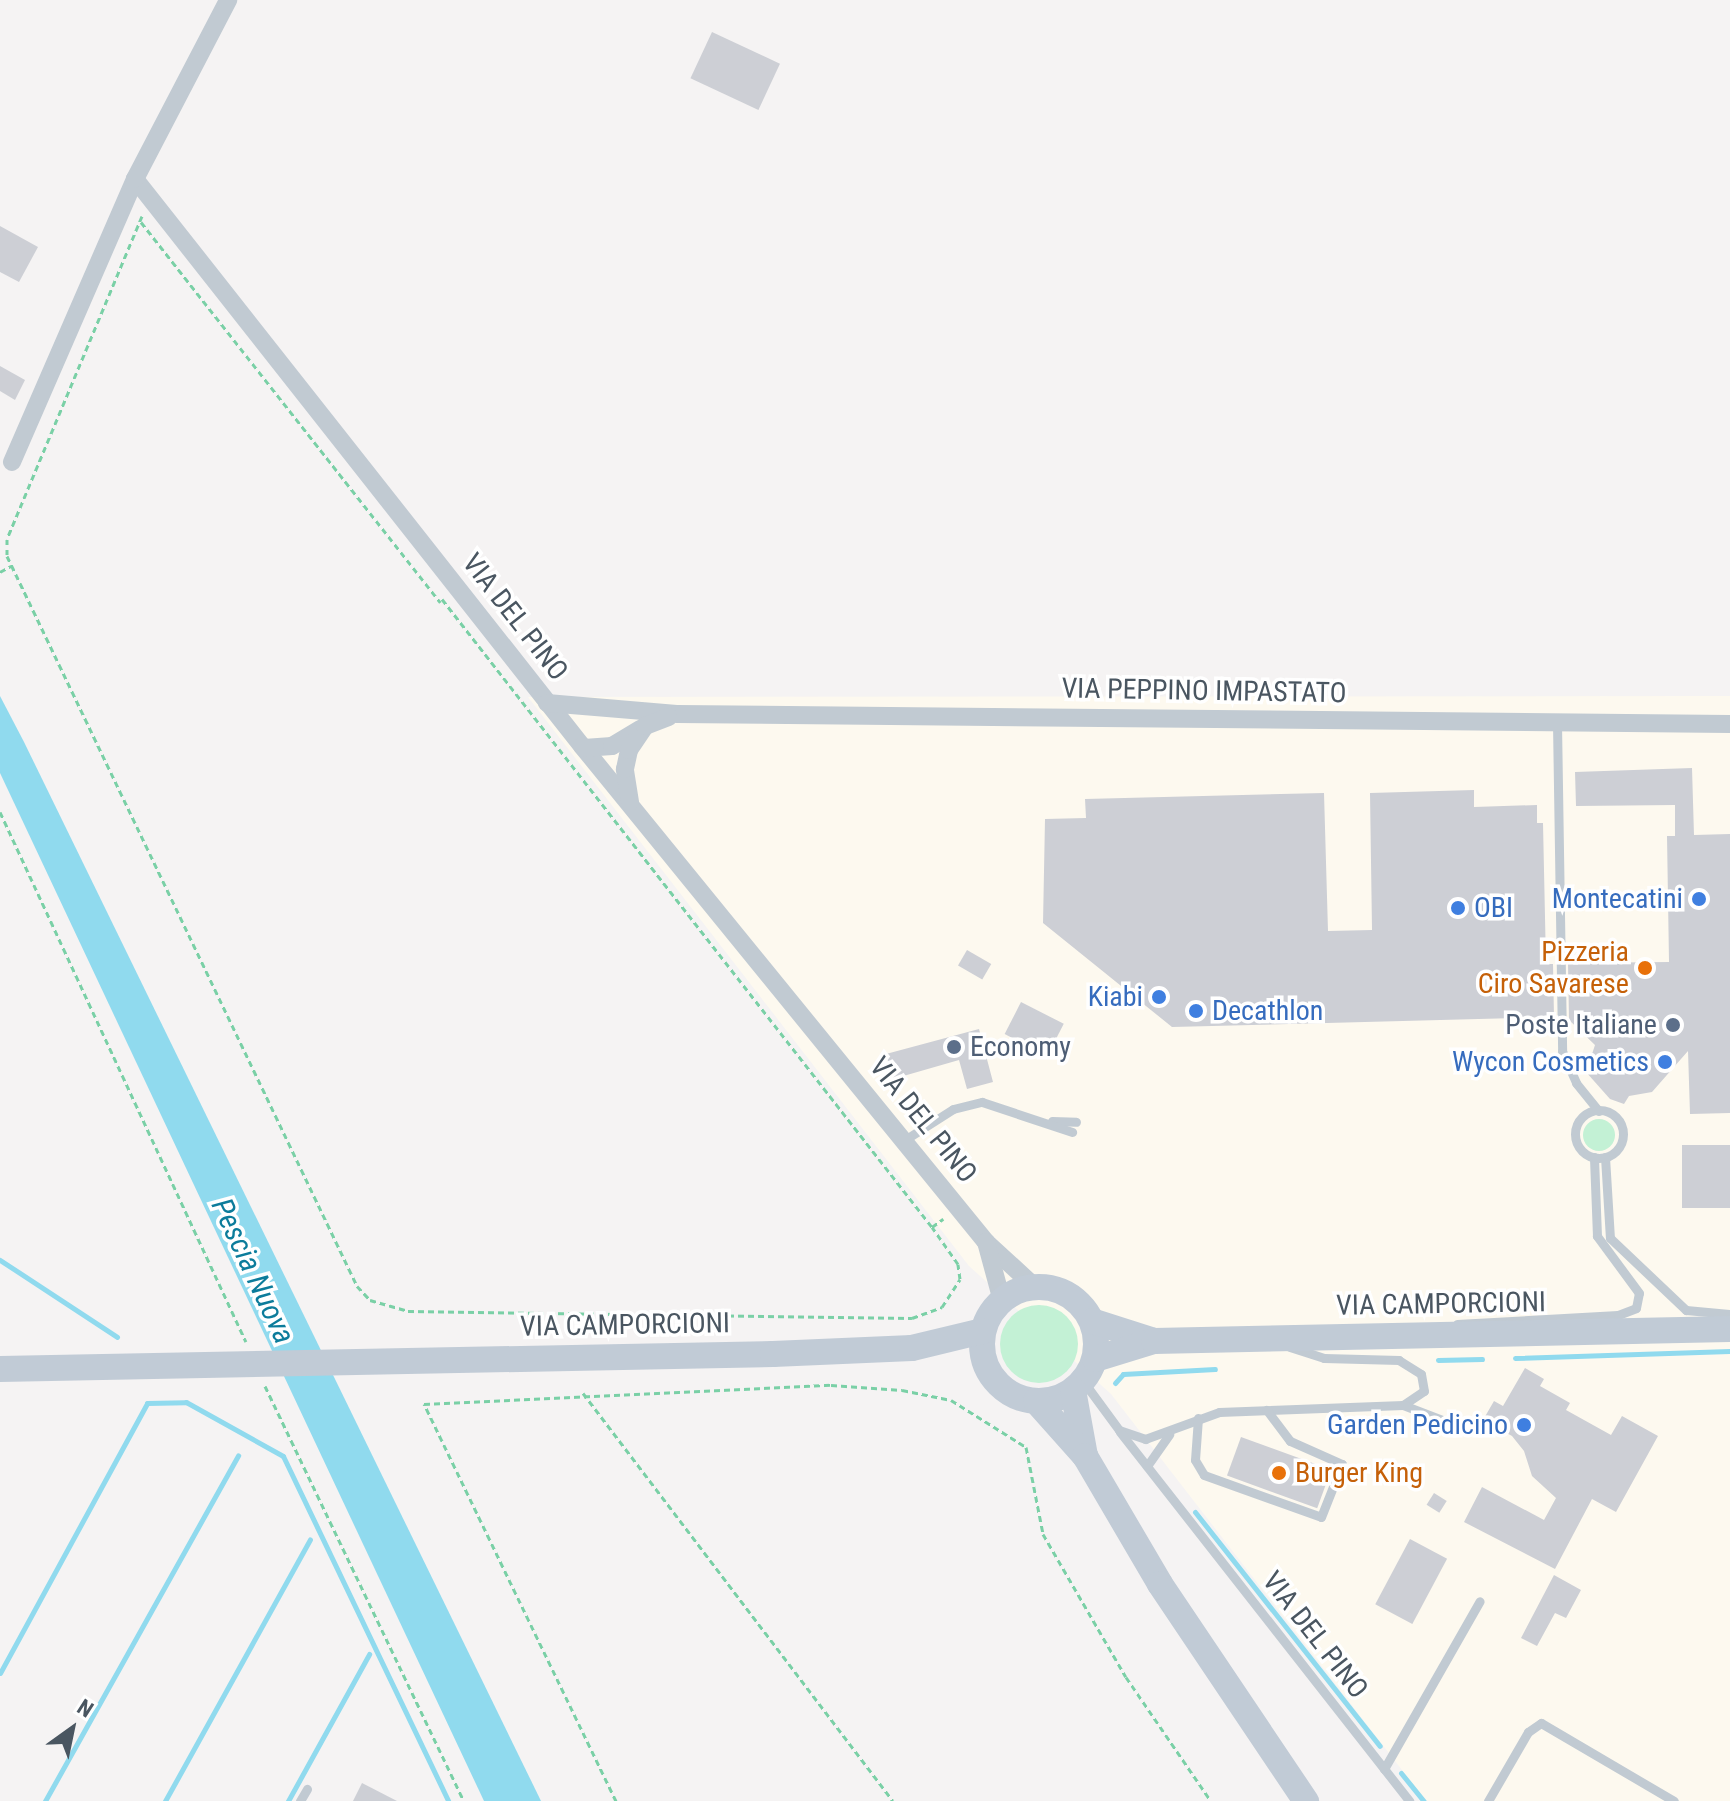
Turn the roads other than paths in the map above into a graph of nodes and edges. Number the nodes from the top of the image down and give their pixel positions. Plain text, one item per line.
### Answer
1 (228, 0) edge
2 (135, 179) junction
3 (12, 462) dead end
4 (547, 703) junction
5 (601, 711) junction
6 (677, 714) junction
7 (1557, 723) junction
8 (1730, 724) edge
9 (645, 726) junction
10 (583, 747) junction
11 (631, 804) junction
12 (1599, 1111) junction
13 (1074, 1127) dead end
14 (903, 1141) junction
15 (1600, 1157) junction
16 (986, 1242) junction
17 (1035, 1287) junction
18 (1002, 1301) junction
19 (1730, 1314) edge
20 (1092, 1321) junction
21 (1730, 1329) edge
22 (983, 1331) junction
23 (1408, 1337) junction
24 (1267, 1340) junction
25 (1154, 1341) junction
26 (912, 1348) junction
27 (985, 1361) junction
28 (0, 1369) edge
29 (1084, 1377) junction
30 (1036, 1401) junction
31 (1403, 1405) junction
32 (1267, 1410) junction
33 (1198, 1418) junction
34 (1455, 1425) dead end
35 (1119, 1430) junction
36 (1169, 1434) junction
37 (1085, 1456) junction
38 (1147, 1466) junction
39 (1480, 1601) dead end
40 (1384, 1769) junction
41 (307, 1789) dead end
42 (300, 1801) edge
43 (1306, 1801) edge
44 (1409, 1801) edge
45 (1488, 1801) edge
46 (1674, 1801) edge

1 - 2 street
2 - 3 street
2 - 4 street, VIA DEL PINO
4 - 5 street, VIA PEPPINO IMPASTATO
4 - 10 street, VIA DEL PINO
5 - 6 street, VIA PEPPINO IMPASTATO
5 - 10 street
6 - 7 street, VIA PEPPINO IMPASTATO
6 - 9 street
7 - 8 street, VIA PEPPINO IMPASTATO
7 - 12 lane
9 - 10 street
9 - 11 street
10 - 11 street, VIA DEL PINO
11 - 14 street, VIA DEL PINO
12 - 15 lane
12 - 15 lane
13 - 14 lane
14 - 16 street, VIA DEL PINO
15 - 19 lane
15 - 23 lane
16 - 17 street, VIA DEL PINO
16 - 18 street, VIA DEL PINO
17 - 18 main road
17 - 20 main road
18 - 22 main road
20 - 25 main road
20 - 29 main road
21 - 23 main road, VIA CAMPORCIONI
22 - 26 main road
22 - 27 main road
23 - 24 main road, VIA CAMPORCIONI
24 - 25 main road, VIA CAMPORCIONI
24 - 31 lane
25 - 29 main road
26 - 27 main road
26 - 28 main road, VIA CAMPORCIONI
27 - 30 main road
29 - 30 main road
29 - 35 lane, VIA DEL PINO
29 - 37 main road
30 - 37 main road
31 - 32 lane
31 - 34 lane
32 - 33 lane
32 - 33 lane
33 - 36 lane
35 - 36 lane
35 - 38 lane, VIA DEL PINO
36 - 38 lane
37 - 43 main road
38 - 40 lane, VIA DEL PINO
39 - 40 lane
40 - 44 lane, VIA DEL PINO
41 - 42 lane
45 - 46 lane

